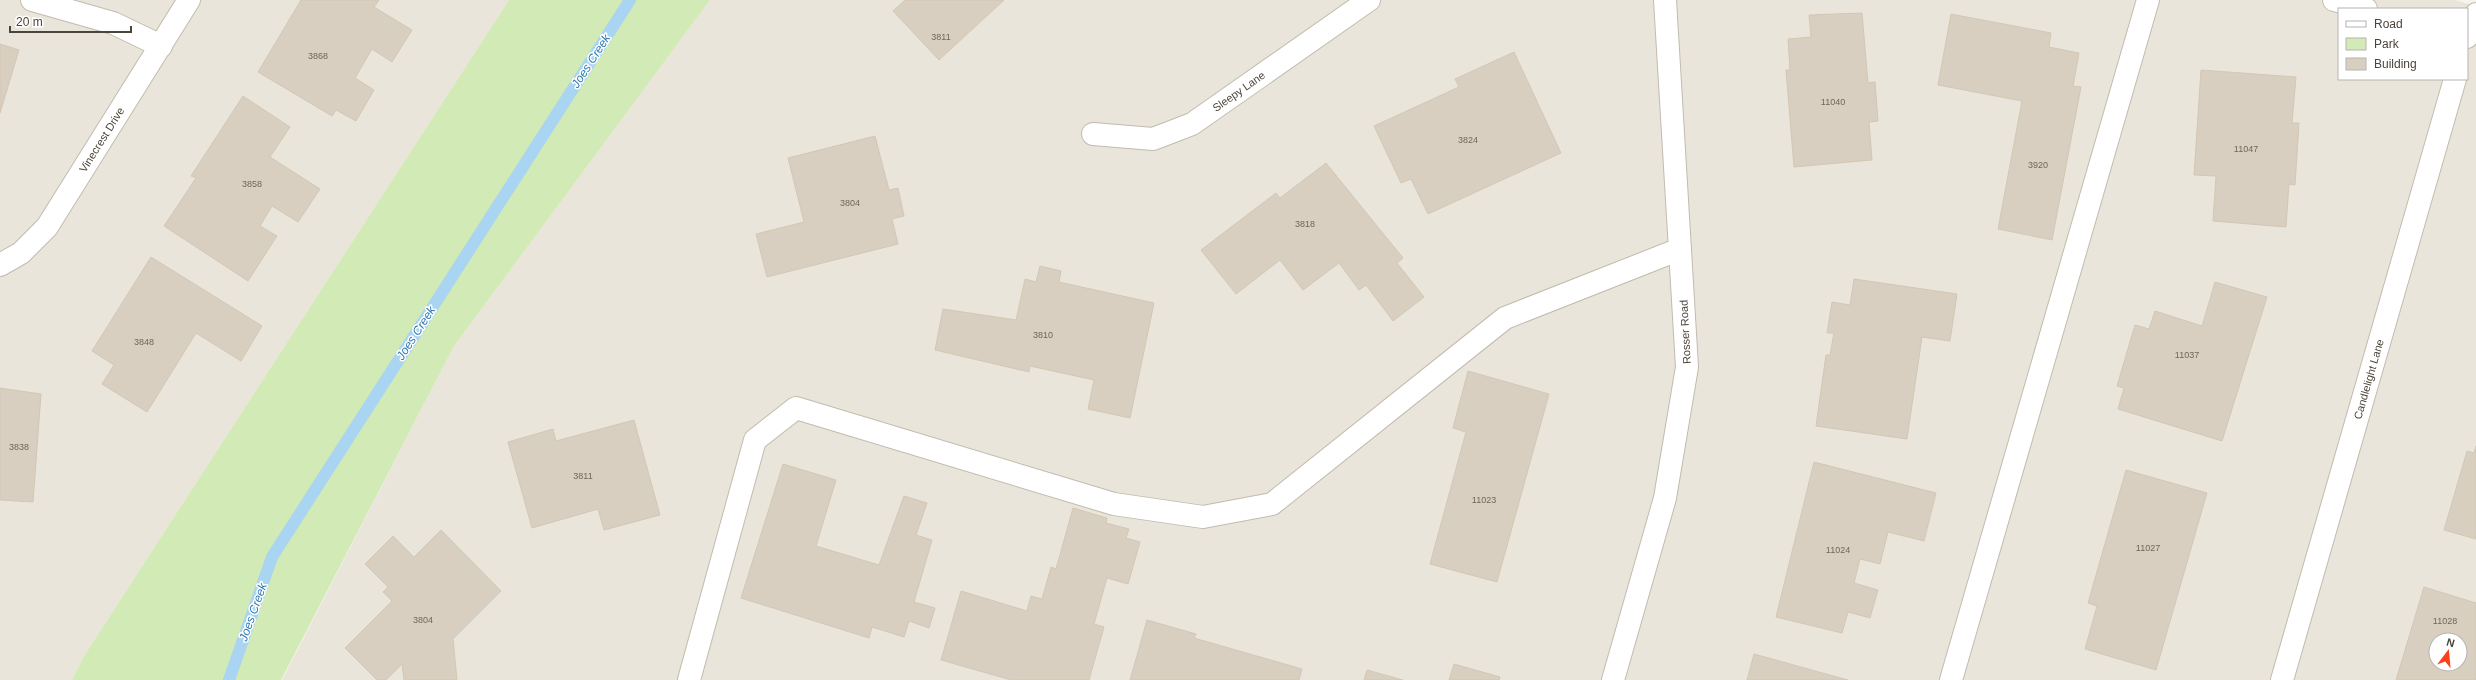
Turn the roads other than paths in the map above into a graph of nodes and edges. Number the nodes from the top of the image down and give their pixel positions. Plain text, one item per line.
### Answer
1 (32, 0) edge
2 (189, 0) edge
3 (1369, 0) edge
4 (1665, 0) edge
5 (2148, 0) edge
6 (2334, 0) edge
7 (2362, 8) edge
8 (2476, 14) edge
9 (2468, 34) edge
10 (161, 46) junction
11 (2455, 80) edge
12 (1093, 134) dead end
13 (1680, 249) junction
14 (0, 265) edge
15 (689, 680) edge
16 (1613, 680) edge
17 (1951, 680) edge
18 (2282, 680) edge

1 - 10 street
2 - 10 street, Vinecrest Drive
3 - 12 street, Sleepy Lane
4 - 13 street, Rosser Road
5 - 17 street
6 - 7 street
8 - 9 street
10 - 14 street, Vinecrest Drive
11 - 18 street, Candlelight Lane
13 - 15 street
13 - 16 street, Rosser Road

